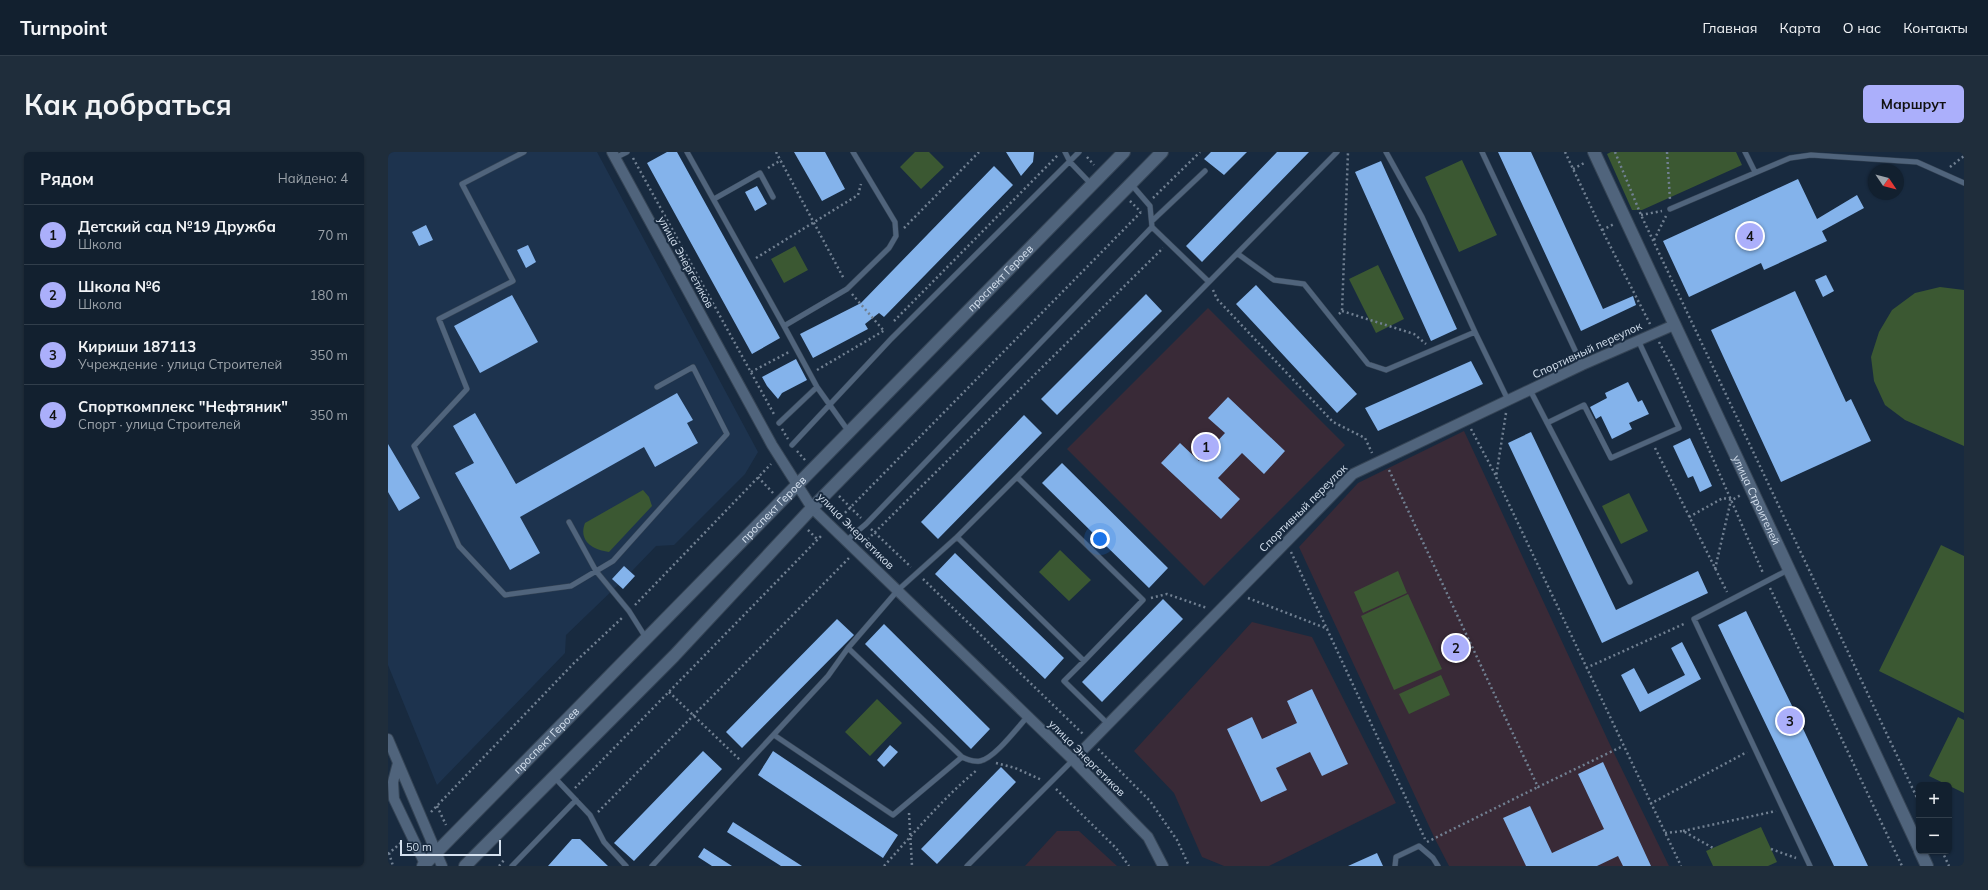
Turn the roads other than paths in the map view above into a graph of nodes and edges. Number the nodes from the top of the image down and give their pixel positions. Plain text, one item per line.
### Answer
1 (524, 152) edge
2 (629, 152) edge
3 (688, 152) edge
4 (853, 152) edge
5 (1065, 152) edge
6 (1079, 152) edge
7 (1124, 152) edge
8 (1162, 152) edge
9 (1337, 152) edge
10 (1386, 152) edge
11 (1482, 152) edge
12 (1594, 152) edge
13 (1745, 152) edge
14 (613, 155) edge
15 (1070, 162) junction
16 (1205, 171) dead end
17 (1755, 172) junction
18 (1964, 183) edge
19 (1131, 184) junction
20 (1092, 186) junction
21 (773, 197) dead end
22 (714, 199) junction
23 (1670, 209) road end
24 (1152, 224) junction
25 (1238, 254) junction
26 (1209, 282) junction
27 (1674, 325) junction
28 (784, 326) junction
29 (1475, 332) junction
30 (1638, 340) junction
31 (1582, 365) junction
32 (657, 387) dead end
33 (817, 387) junction
34 (1530, 390) junction
35 (1508, 400) junction
36 (829, 405) junction
37 (779, 423) road end
38 (1547, 423) junction
39 (849, 434) junction
40 (792, 445) road end
41 (1017, 478) junction
42 (797, 485) junction
43 (812, 508) junction
44 (569, 522) dead end
45 (957, 537) junction
46 (846, 540) junction
47 (1789, 570) junction
48 (596, 571) junction
49 (1630, 582) dead end
50 (898, 590) junction
51 (647, 639) junction
52 (848, 648) junction
53 (1084, 661) junction
54 (1028, 716) junction
55 (1108, 724) junction
56 (774, 734) junction
57 (388, 739) edge
58 (962, 757) junction
59 (1073, 760) junction
60 (398, 763) junction
61 (553, 776) junction
62 (576, 800) junction
63 (1916, 842) edge
64 (437, 853) junction
65 (1921, 854) edge
66 (425, 865) edge
67 (442, 866) edge
68 (465, 866) edge
69 (512, 866) edge
70 (626, 866) edge
71 (652, 866) edge
72 (967, 866) edge
73 (1163, 866) edge
74 (1395, 866) edge
75 (1438, 866) edge
76 (1810, 866) edge
77 (1927, 866) edge

1 - 48 lane
2 - 14 lane
3 - 22 lane
4 - 28 lane
5 - 15 lane
6 - 15 lane
7 - 20 main road, проспект Героев
8 - 19 main road
9 - 25 lane
10 - 29 lane
11 - 31 lane
12 - 27 main road, улица Строителей
13 - 17 lane
14 - 42 street, улица Энергетиков
15 - 20 lane
15 - 36 lane
16 - 24 lane
17 - 18 lane
17 - 23 lane
19 - 24 lane
19 - 43 main road
20 - 39 main road, проспект Героев
21 - 22 lane
22 - 28 lane
24 - 26 lane
24 - 46 lane
25 - 26 lane
25 - 29 lane
26 - 41 lane
27 - 30 street, Спортивный переулок
27 - 47 main road, улица Строителей
28 - 33 lane
29 - 35 lane
30 - 31 street, Спортивный переулок
30 - 38 lane
31 - 34 street, Спортивный переулок
32 - 48 lane
33 - 36 lane
33 - 37 lane
34 - 35 street, Спортивный переулок
34 - 38 lane
35 - 55 street, Спортивный переулок
36 - 39 lane
36 - 40 lane
38 - 49 lane
39 - 42 main road, проспект Героев
41 - 45 lane
41 - 53 lane
42 - 43 street, улица Энергетиков
42 - 51 main road, проспект Героев
43 - 46 street, улица Энергетиков
43 - 61 main road
44 - 48 lane
45 - 50 lane
45 - 53 lane
46 - 50 street, улица Энергетиков
47 - 63 main road, улица Строителей
47 - 76 lane
48 - 51 lane
50 - 52 lane
50 - 54 street, улица Энергетиков
51 - 64 main road, проспект Героев
52 - 56 lane
52 - 58 lane
53 - 55 lane
54 - 58 lane
54 - 59 street, улица Энергетиков
55 - 59 street, Спортивный переулок
56 - 58 lane
56 - 71 lane
57 - 60 street
59 - 72 lane
59 - 73 street, улица Энергетиков
60 - 64 street
60 - 66 street
61 - 62 lane
61 - 68 main road
62 - 69 lane
62 - 70 lane
64 - 66 main road, проспект Героев
64 - 67 street
65 - 77 main road
74 - 75 lane

